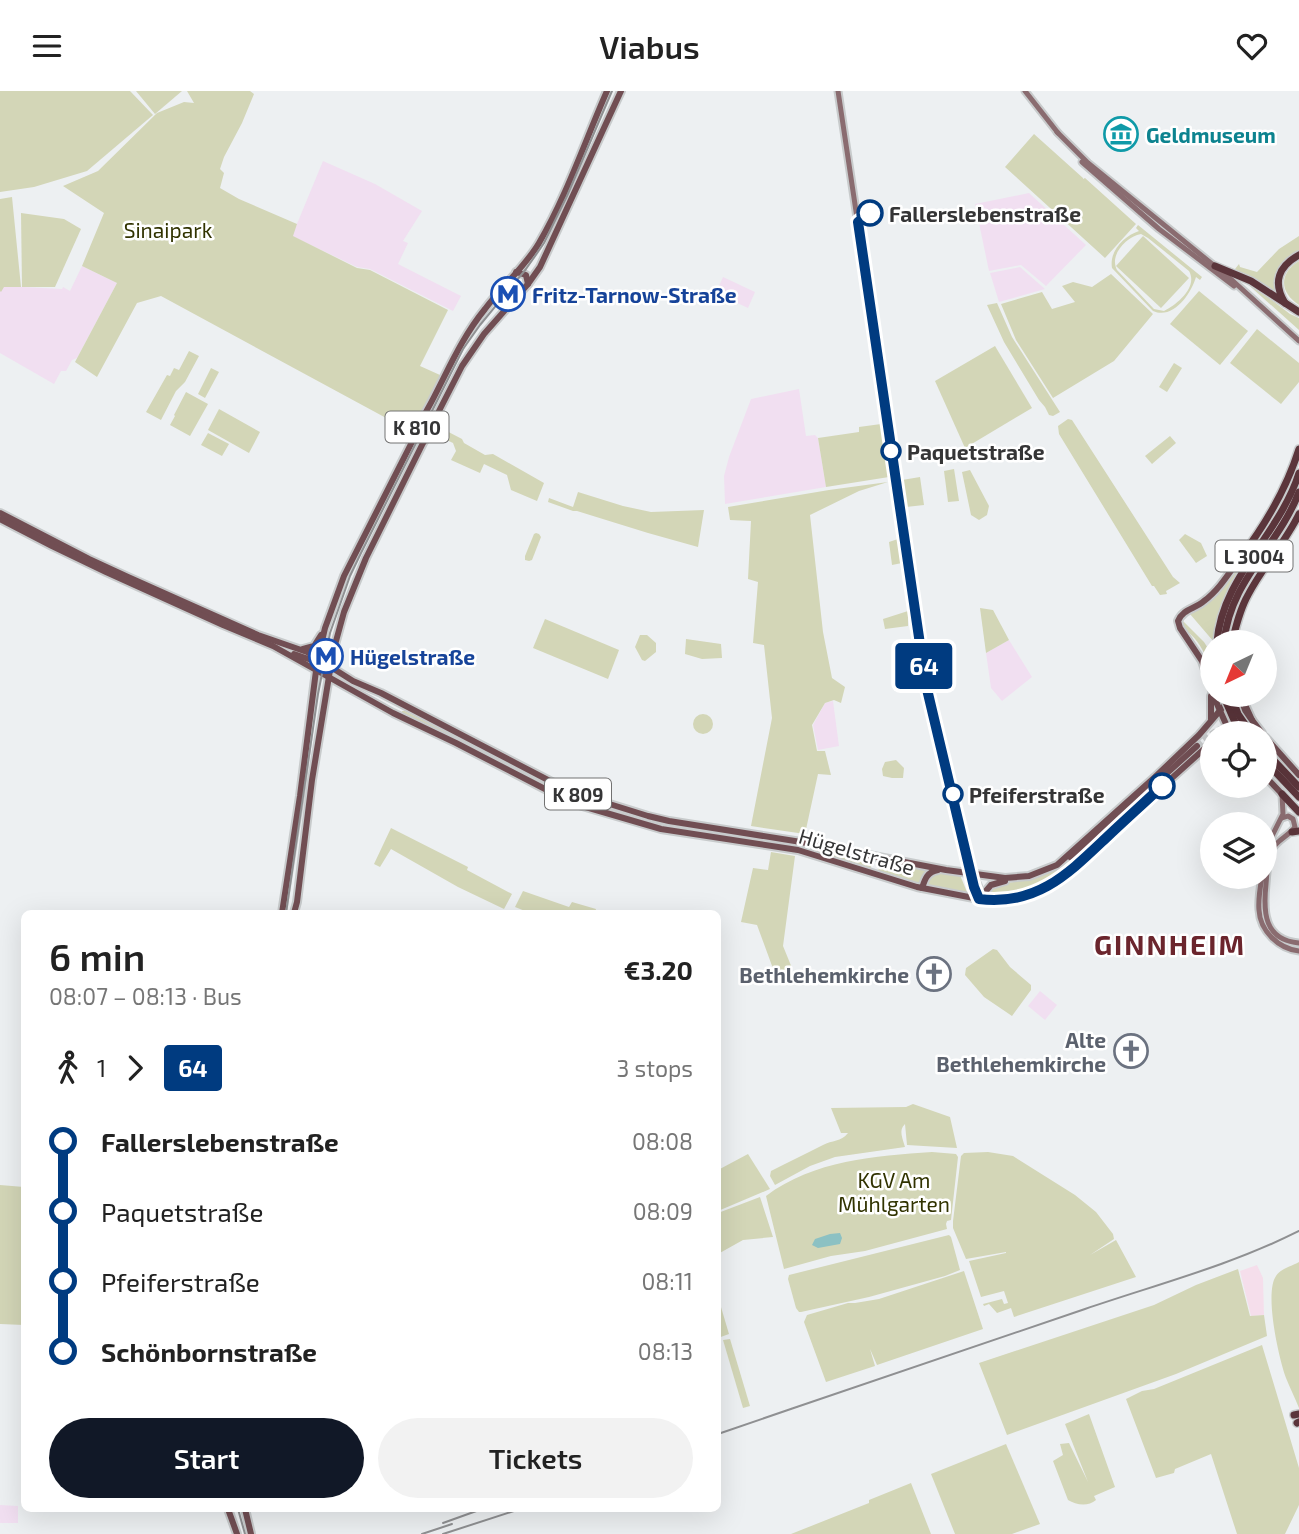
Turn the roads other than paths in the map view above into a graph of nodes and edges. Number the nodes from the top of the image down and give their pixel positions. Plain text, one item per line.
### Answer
1 (607, 91) edge
2 (621, 91) edge
3 (838, 91) edge
4 (1025, 91) edge
5 (1057, 132) junction
6 (1299, 255) edge
7 (1215, 266) junction
8 (516, 272) junction
9 (528, 284) junction
10 (1259, 303) junction
11 (1291, 308) junction
12 (1299, 312) edge
13 (1299, 341) edge
14 (1299, 449) edge
15 (1299, 473) edge
16 (1299, 492) edge
17 (1299, 514) edge
18 (1, 517) edge
19 (1240, 558) joint
20 (325, 628) junction
21 (1219, 630) edge
22 (1226, 630) edge
23 (1235, 630) edge
24 (301, 649) junction
25 (1200, 658) edge
26 (323, 663) junction
27 (328, 676) junction
28 (353, 681) junction
29 (315, 682) junction
30 (392, 699) junction
31 (383, 706) junction
32 (1211, 707) edge
33 (1218, 707) edge
34 (408, 708) junction
35 (1245, 708) junction
36 (1219, 711) junction
37 (393, 713) junction
38 (1211, 719) junction
39 (1223, 721) edge
40 (1240, 721) edge
41 (1253, 721) edge
42 (1197, 746) tunnel mouth
43 (1277, 750) edge
44 (1200, 752) tunnel mouth
45 (1200, 754) tunnel mouth
46 (1197, 755) junction
47 (1277, 764) edge
48 (1277, 774) edge
49 (1299, 775) edge
50 (1299, 787) edge
51 (1277, 789) edge
52 (1282, 794) junction
53 (1299, 797) edge
54 (618, 806) junction
55 (630, 810) junction
56 (1299, 812) edge
57 (615, 815) junction
58 (627, 818) junction
59 (1282, 818) junction
60 (1277, 827) edge
61 (1295, 832) edge
62 (1057, 865) junction
63 (943, 869) junction
64 (972, 873) junction
65 (1018, 878) junction
66 (922, 888) junction
67 (1261, 889) edge
68 (979, 899) junction
69 (282, 910) edge
70 (295, 910) edge
71 (1299, 943) edge
72 (1299, 951) edge
73 (229, 1512) edge
74 (245, 1512) edge
75 (237, 1534) edge
76 (251, 1534) edge

1 - 8 main road, K 810
2 - 9 main road, K 810
3 - 64 main road
4 - 5 main road
5 - 7 main road
5 - 10 main road
6 - 11 highway
7 - 10 main road
7 - 11 highway
8 - 9 main road
8 - 20 main road, K 810
9 - 26 main road, K 810
10 - 13 main road
11 - 12 highway
14 - 19 highway
15 - 21 highway, L 3004
16 - 22 highway, L 3004
17 - 23 highway
18 - 24 main road, Hügelstraße
18 - 26 main road, Hügelstraße
19 - 25 main road
20 - 24 main road
20 - 26 main road, K 810
24 - 26 main road, Hügelstraße
26 - 27 main road, Hügelstraße / K 809
26 - 27 main road, K 810
26 - 28 main road, Hügelstraße / K 809
26 - 29 main road, K 810
27 - 28 main road
27 - 29 main road
27 - 31 main road, Hügelstraße / K 809
27 - 70 main road, K 810
28 - 30 main road, Hügelstraße / K 809
29 - 69 main road, K 810
30 - 31 main road
30 - 34 main road, Hügelstraße / K 809
31 - 37 main road, Hügelstraße / K 809
32 - 38 main road
33 - 36 main road
34 - 37 main road
34 - 54 main road, Hügelstraße / K 809
35 - 36 main road
35 - 40 main road
35 - 41 main road
36 - 38 main road, K 809
36 - 39 main road
37 - 57 main road, Hügelstraße / K 809
38 - 62 main road, Hügelstraße / K 809
42 - 62 main road, K 809
43 - 49 main road
44 - 46 main road, Hügelstraße
45 - 46 main road, K 809
46 - 68 main road, Hügelstraße / K 809
47 - 50 highway
48 - 53 highway
51 - 52 main road
52 - 56 highway
52 - 59 main road
54 - 55 main road, Hügelstraße / K 809
54 - 57 main road
55 - 58 main road
55 - 63 main road, Hügelstraße / K 809
57 - 58 main road, Hügelstraße / K 809
58 - 66 main road, Hügelstraße / K 809
59 - 60 main road
59 - 61 main road
61 - 71 main road
62 - 65 main road, Hügelstraße / K 809
63 - 64 main road, Hügelstraße / K 809
63 - 66 main road
64 - 65 main road, Hügelstraße / K 809
64 - 68 main road
65 - 68 main road
66 - 68 main road, Hügelstraße / K 809
67 - 72 main road
73 - 75 main road
74 - 76 main road

